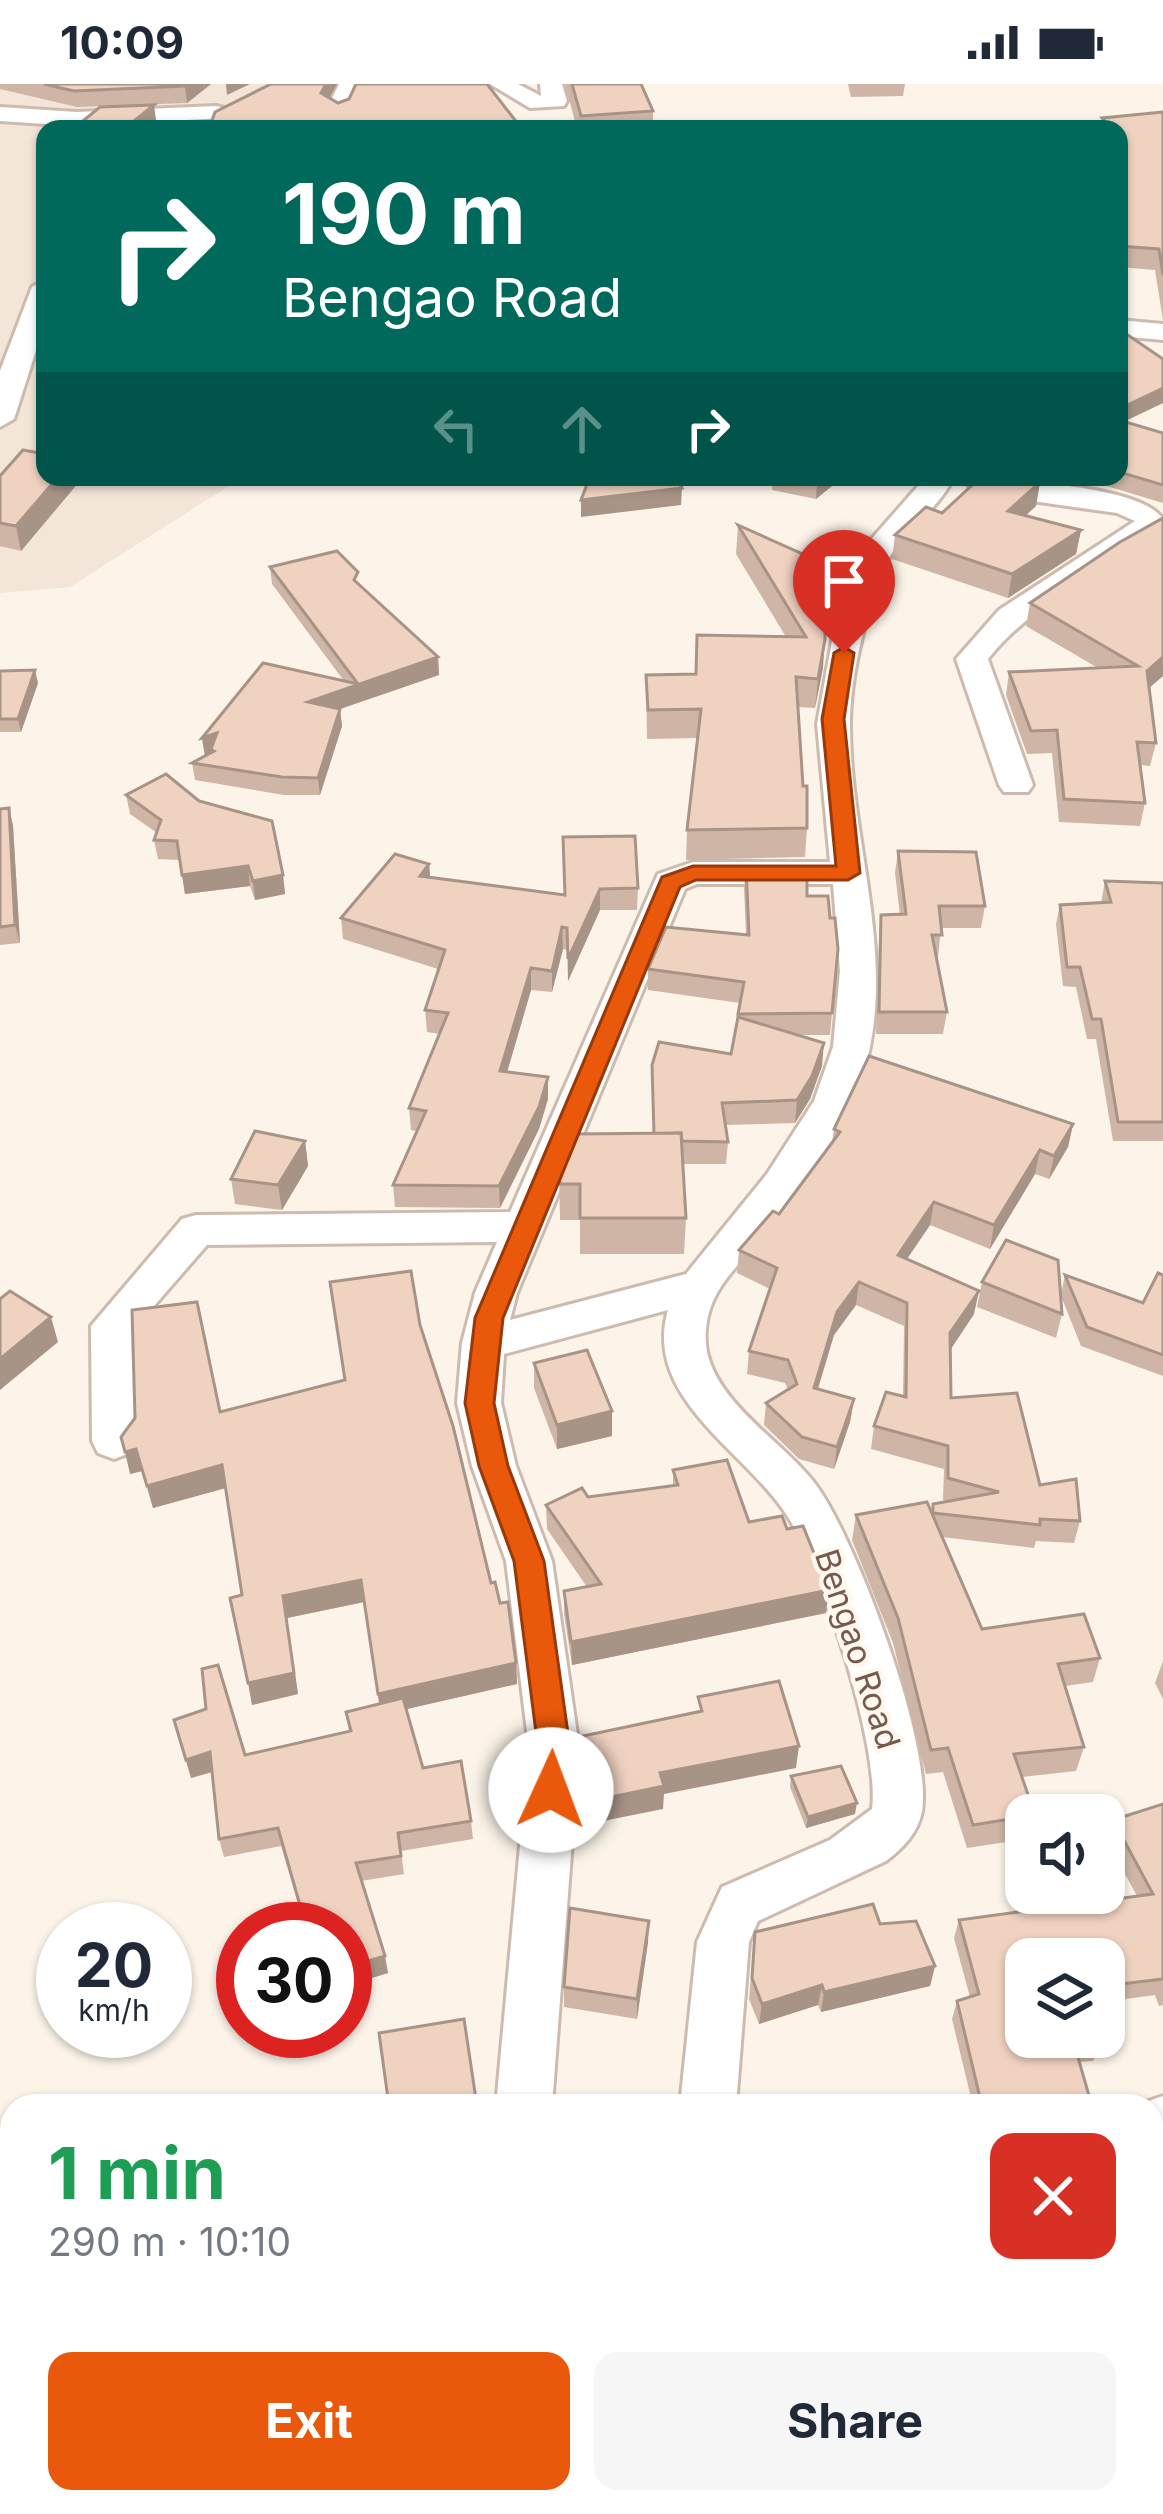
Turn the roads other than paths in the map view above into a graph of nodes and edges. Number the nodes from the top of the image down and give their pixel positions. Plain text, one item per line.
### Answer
1 (350, 84) edge
2 (501, 84) edge
3 (551, 84) edge
4 (338, 108) edge
5 (0, 114) edge
6 (222, 116) edge
7 (36, 311) edge
8 (1128, 329) edge
9 (1163, 332) edge
10 (0, 419) edge
11 (935, 486) edge
12 (995, 486) edge
13 (1016, 785) dead end
14 (848, 873) junction
15 (524, 1227) junction
16 (697, 1287) junction
17 (483, 1343) junction
18 (115, 1441) dead end
19 (525, 2094) edge
20 (709, 2094) edge

1 - 4 street
2 - 3 street
5 - 6 street
7 - 10 street
8 - 9 street
11 - 14 street, Bengao Road
12 - 13 street
14 - 15 street
14 - 16 street, Bengao Road
15 - 17 street
15 - 18 street
16 - 17 street
16 - 20 street, Bengao Road
17 - 19 street

